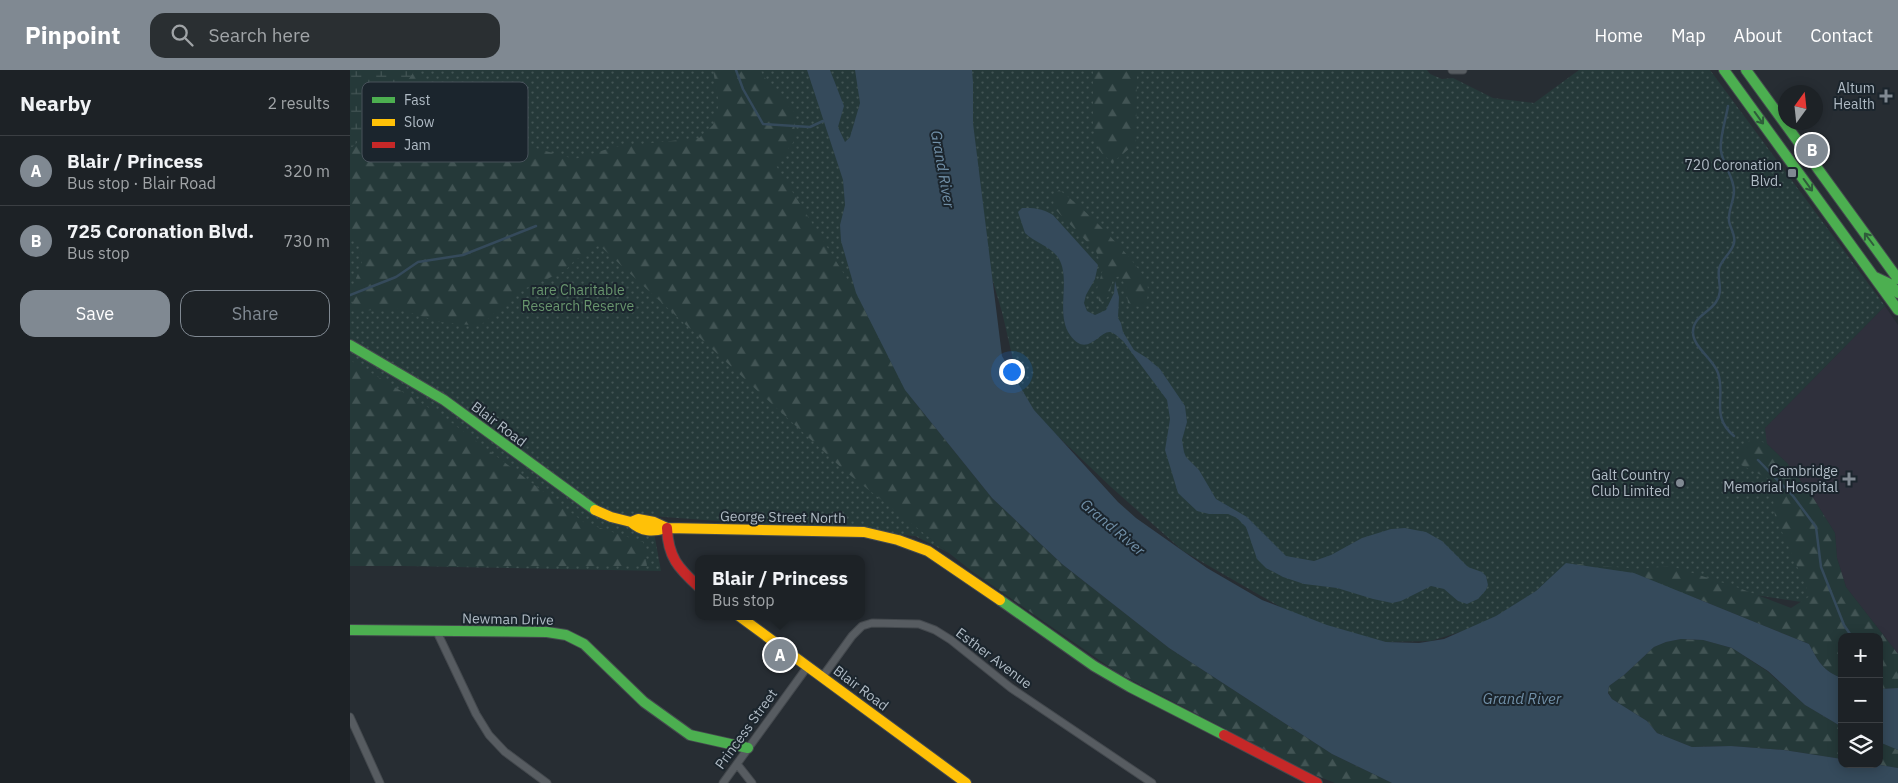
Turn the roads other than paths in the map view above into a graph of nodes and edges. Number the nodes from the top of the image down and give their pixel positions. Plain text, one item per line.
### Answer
1 (1452, 70) edge
2 (1463, 70) edge
3 (1724, 70) edge
4 (1746, 70) edge
5 (1874, 277) junction
6 (1898, 278) edge
7 (1898, 293) edge
8 (1898, 310) edge
9 (350, 345) edge
10 (667, 528) junction
11 (695, 583) edge
12 (745, 620) edge
13 (350, 630) edge
14 (437, 632) junction
15 (808, 666) junction
16 (823, 676) junction
17 (350, 717) edge
18 (748, 748) junction
19 (737, 764) junction
20 (380, 783) edge
21 (547, 783) edge
22 (723, 783) edge
23 (752, 783) edge
24 (966, 783) edge
25 (1152, 783) edge
26 (1317, 783) edge

1 - 2 street
3 -> 5 main road
6 -> 4 main road
5 - 7 main road
5 - 8 main road
9 - 10 main road, Blair Road
10 - 11 main road
10 - 26 main road, George Street North
12 - 15 main road, Blair Road
13 - 14 main road, Newman Drive
14 - 18 main road, Newman Drive
14 - 21 street
15 - 16 main road, Blair Road
15 - 18 street, Princess Street
16 - 24 main road, Blair Road
16 - 25 street, Esther Avenue
17 - 20 street
18 - 19 street, Princess Street
19 - 22 street, Princess Street
19 - 23 street

